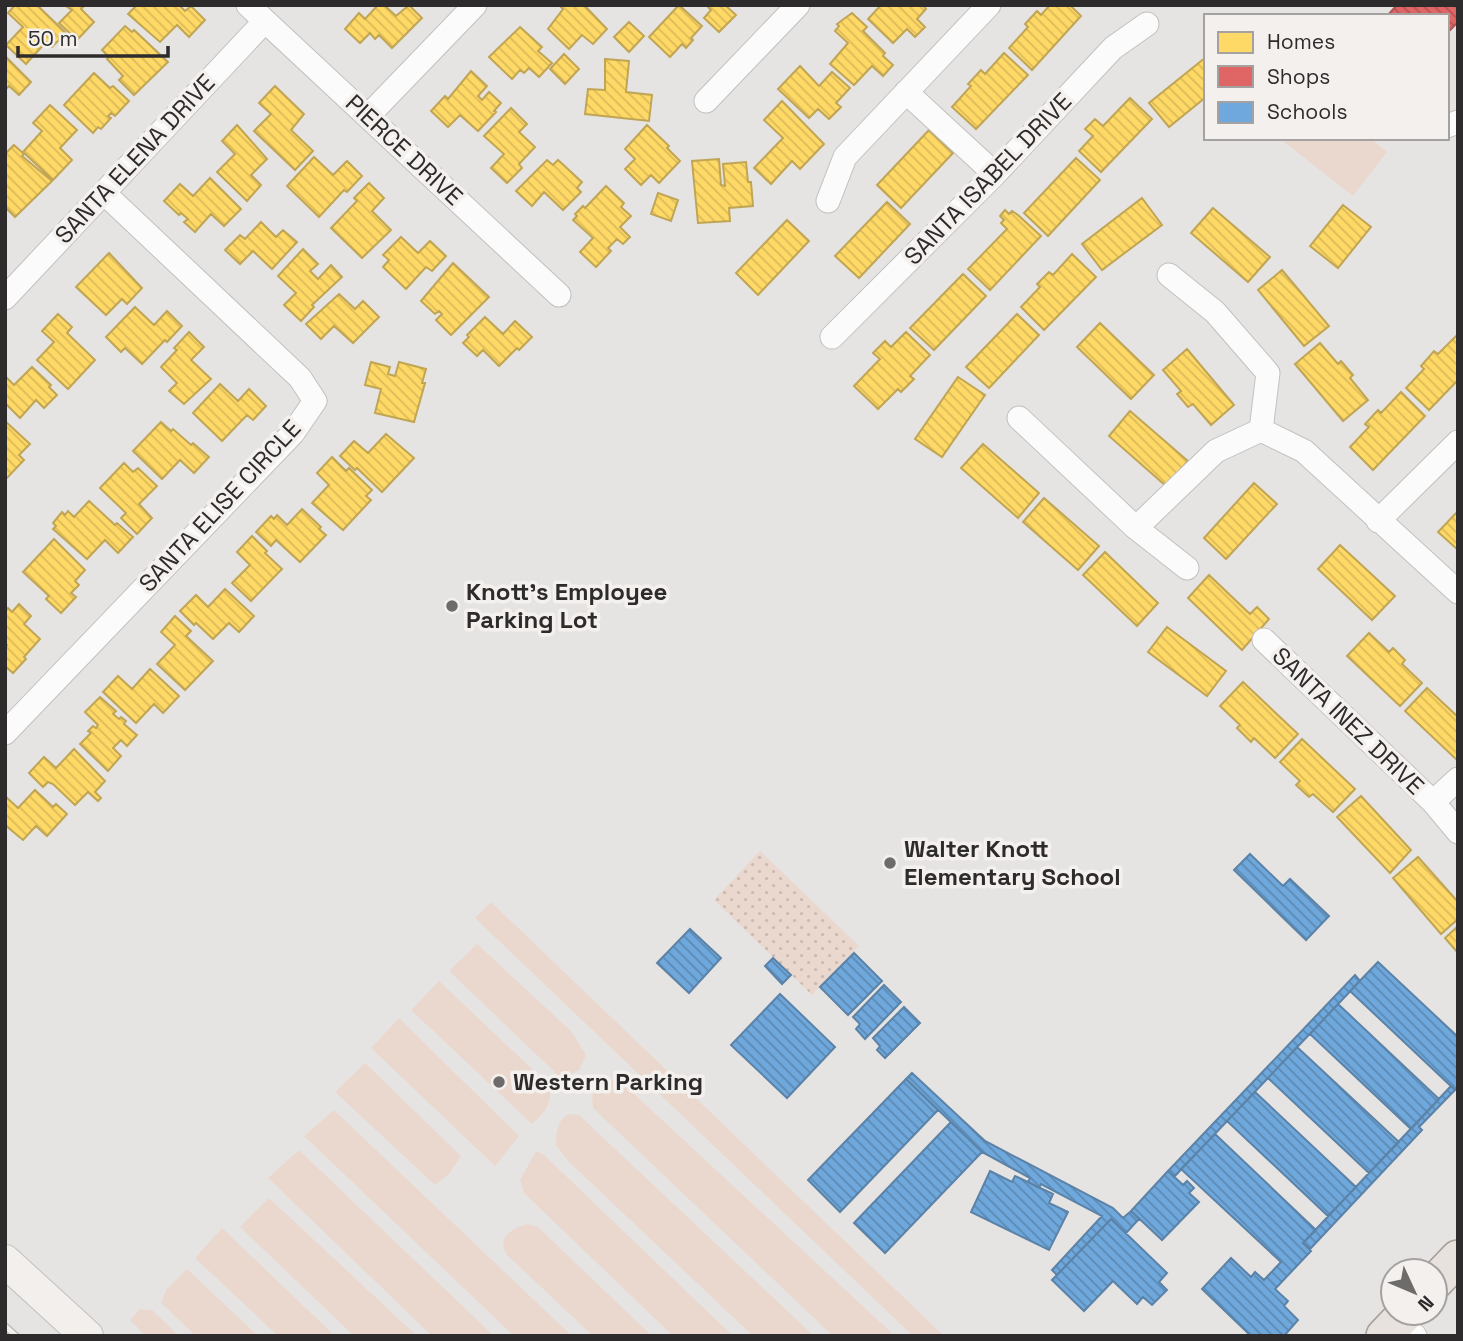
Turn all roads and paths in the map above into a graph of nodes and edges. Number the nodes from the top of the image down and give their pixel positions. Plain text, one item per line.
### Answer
1 (248, 5) edge
2 (475, 5) edge
3 (798, 5) edge
4 (989, 5) edge
5 (265, 21) junction
6 (1147, 24) dead end
7 (906, 92) junction
8 (706, 102) dead end
9 (368, 116) junction
10 (995, 174) junction
11 (104, 193) junction
12 (828, 201) dead end
13 (1169, 275) dead end
14 (559, 295) dead end
15 (5, 298) edge
16 (832, 337) dead end
17 (1019, 418) dead end
18 (1261, 430) junction
19 (1458, 442) edge
20 (1378, 520) junction
21 (1136, 528) junction
22 (1187, 568) dead end
23 (1458, 592) edge
24 (1264, 640) dead end
25 (6, 731) edge
26 (1458, 779) edge
27 (1433, 802) junction
28 (1458, 832) edge
29 (5, 1261) edge
30 (87, 1336) edge

1 - 5 street, PIERCE DRIVE
2 - 9 street
3 - 8 street
4 - 7 street
5 - 9 street, PIERCE DRIVE
5 - 11 street, SANTA ELENA DRIVE
6 - 10 street, SANTA ISABEL DRIVE
7 - 10 street
7 - 12 street
9 - 14 street, PIERCE DRIVE
10 - 16 street, SANTA ISABEL DRIVE
11 - 15 street, SANTA ELENA DRIVE
11 - 25 street, SANTA ELISE CIRCLE
13 - 18 street
17 - 21 street
18 - 20 street
18 - 21 street
19 - 20 street
20 - 23 street
21 - 22 street
24 - 27 street, SANTA INEZ DRIVE
26 - 27 street, SANTA INEZ DRIVE
27 - 28 street, SANTA INEZ DRIVE
29 - 30 main road

